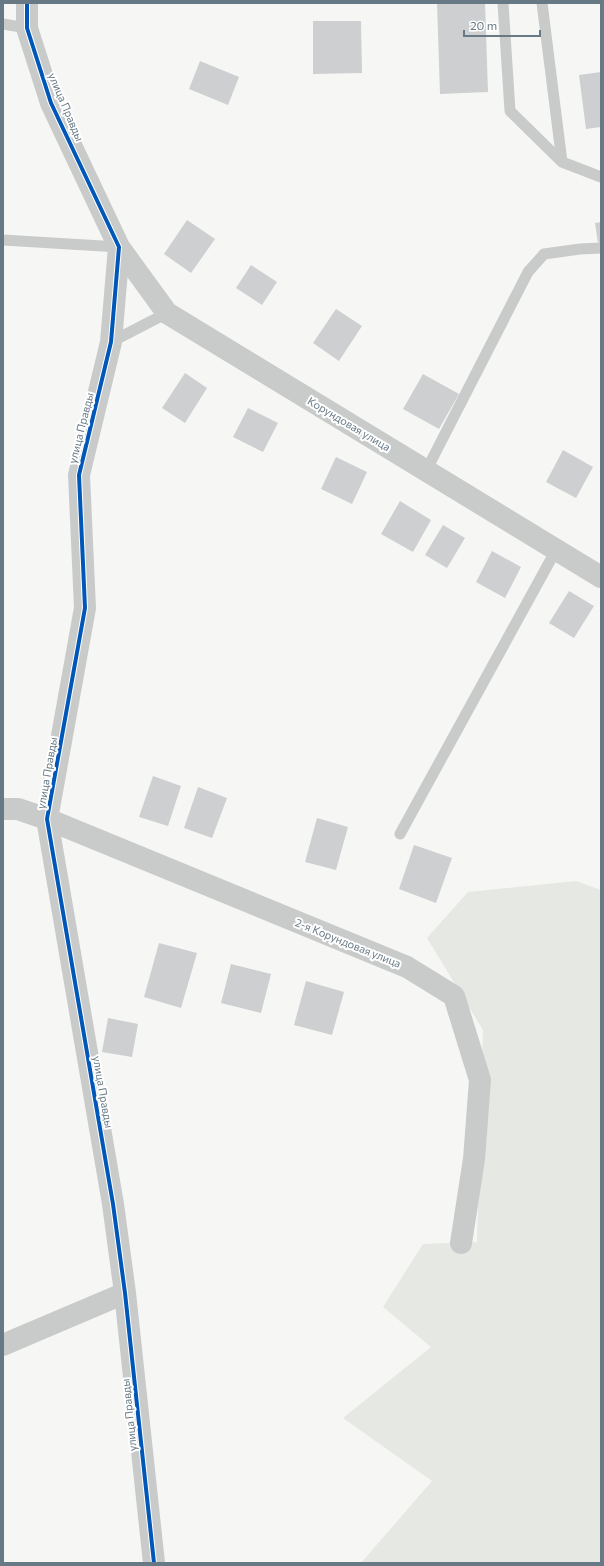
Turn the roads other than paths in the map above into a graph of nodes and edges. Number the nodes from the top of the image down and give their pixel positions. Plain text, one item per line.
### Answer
1 (27, 3) edge
2 (503, 3) edge
3 (542, 3) edge
4 (3, 24) edge
5 (27, 28) junction
6 (562, 162) junction
7 (601, 177) edge
8 (3, 240) edge
9 (119, 247) junction
10 (601, 248) edge
11 (167, 313) junction
12 (111, 342) junction
13 (426, 471) junction
14 (556, 550) junction
15 (601, 578) edge
16 (3, 808) edge
17 (47, 819) junction
18 (400, 834) dead end
19 (461, 1243) dead end
20 (125, 1293) junction
21 (3, 1345) edge
22 (154, 1563) edge

1 - 5 street, улица Правды
2 - 6 lane
3 - 6 lane
4 - 5 lane
5 - 9 street, улица Правды
6 - 7 lane
8 - 9 lane
9 - 11 street, Корундовая улица
9 - 12 street, улица Правды
10 - 13 lane
11 - 12 lane
11 - 13 street, Корундовая улица
12 - 17 street, улица Правды
13 - 14 street, Корундовая улица
14 - 15 street, Корундовая улица
14 - 18 lane
16 - 17 street, 2-я Корундовая улица
17 - 19 street, 2-я Корундовая улица
17 - 20 street, улица Правды
20 - 21 street
20 - 22 street, улица Правды

